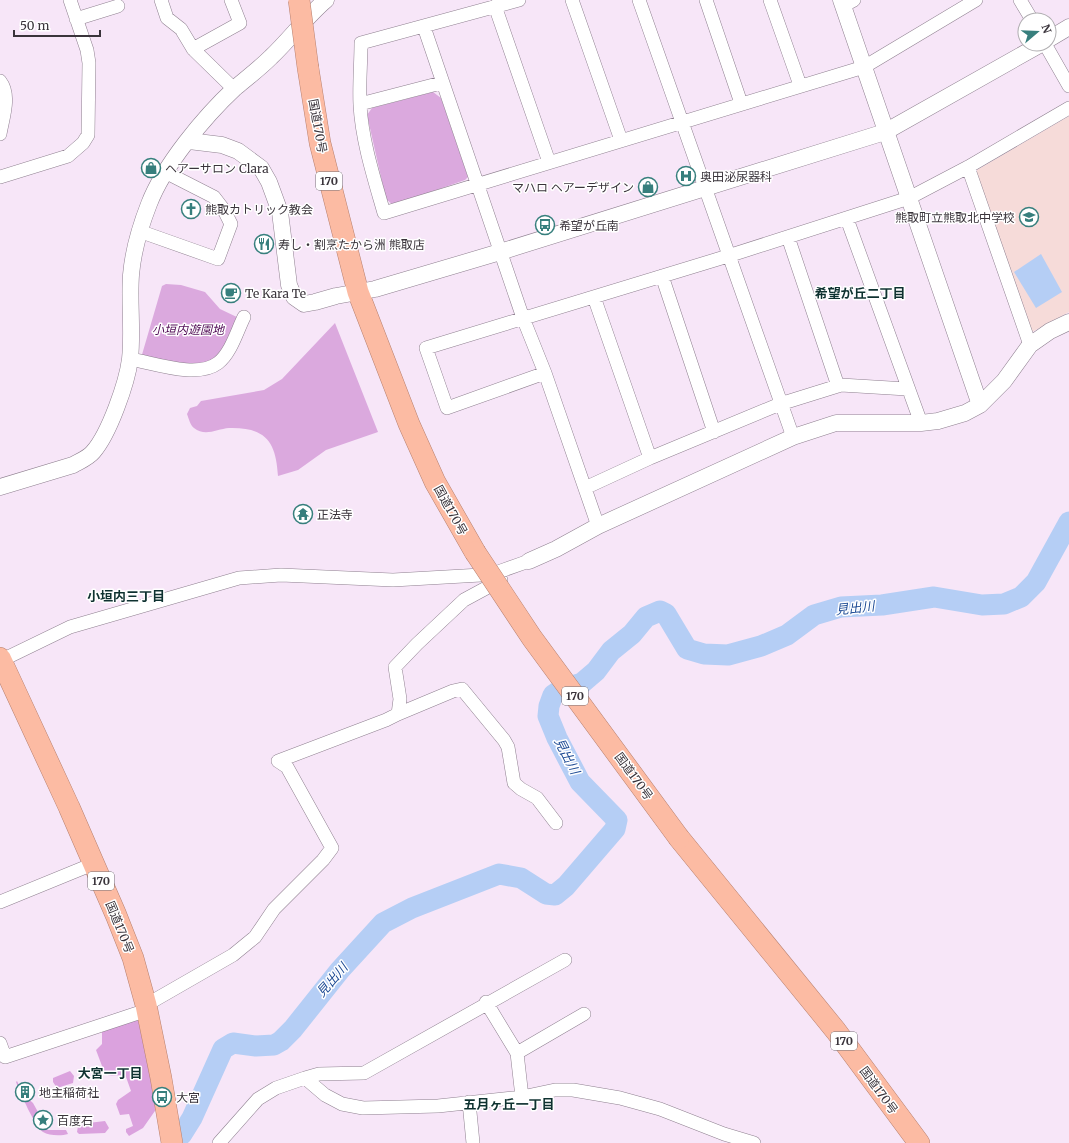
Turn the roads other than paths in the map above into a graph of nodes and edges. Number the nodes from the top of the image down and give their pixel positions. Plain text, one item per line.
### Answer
1 (70, 0) edge
2 (161, 0) edge
3 (231, 0) edge
4 (299, 0) edge
5 (519, 0) edge
6 (572, 0) edge
7 (639, 0) edge
8 (706, 0) edge
9 (770, 0) edge
10 (976, 0) edge
11 (1020, 0) edge
12 (322, 2) edge
13 (846, 2) edge
14 (118, 6) dead end
15 (495, 6) junction
16 (1027, 12) edge
17 (76, 19) junction
18 (424, 27) junction
19 (1069, 27) edge
20 (1057, 34) edge
21 (193, 49) junction
22 (1027, 52) edge
23 (1050, 52) edge
24 (864, 66) junction
25 (0, 81) edge
26 (442, 83) junction
27 (800, 85) junction
28 (1069, 86) edge
29 (234, 89) junction
30 (741, 103) junction
31 (360, 104) junction
32 (1069, 108) edge
33 (682, 122) junction
34 (886, 132) junction
35 (0, 134) edge
36 (621, 140) junction
37 (188, 141) junction
38 (549, 162) junction
39 (968, 167) junction
40 (165, 172) junction
41 (0, 177) edge
42 (478, 185) junction
43 (705, 189) junction
44 (909, 198) junction
45 (847, 218) junction
46 (140, 231) junction
47 (788, 237) junction
48 (500, 252) junction
49 (728, 256) junction
50 (662, 276) junction
51 (358, 292) junction
52 (594, 297) junction
53 (244, 317) dead end
54 (523, 318) junction
55 (1069, 322) edge
56 (1030, 346) junction
57 (130, 359) junction
58 (545, 373) junction
59 (838, 386) junction
60 (907, 388) junction
61 (780, 404) junction
62 (980, 405) junction
63 (921, 423) junction
64 (714, 432) junction
65 (793, 437) junction
66 (650, 458) junction
67 (0, 487) edge
68 (585, 488) junction
69 (598, 526) junction
70 (529, 561) joint
71 (514, 566) junction
72 (0, 660) edge
73 (398, 714) junction
74 (556, 823) dead end
75 (93, 864) junction
76 (0, 902) edge
77 (764, 943) junction
78 (565, 960) dead end
79 (486, 1002) junction
80 (147, 1007) junction
81 (584, 1014) dead end
82 (0, 1044) edge
83 (517, 1054) junction
84 (305, 1078) junction
85 (522, 1097) junction
86 (469, 1102) junction
87 (172, 1143) edge
88 (219, 1143) edge
89 (473, 1143) edge
90 (754, 1143) edge
91 (907, 1143) edge
92 (919, 1143) edge

1 - 17 street
2 - 21 street
3 - 21 street
4 - 51 highway, 国道170号 / 170, bridge
5 - 15 street
6 - 36 street
7 - 33 street
8 - 30 street
9 - 27 street
10 - 24 street
11 - 16 street
12 - 29 street
13 - 24 street
14 - 17 street
15 - 18 street
15 - 38 street
17 - 41 street
18 - 26 street
18 - 31 street
19 - 20 street
21 - 29 street
22 - 34 street
23 - 28 street
24 - 27 street
24 - 34 street
25 - 35 street
26 - 31 street
26 - 42 street
27 - 30 street
29 - 37 street
30 - 33 street
31 - 42 street
32 - 39 street
33 - 36 street
33 - 43 street
34 - 43 street
34 - 44 street
36 - 38 street
37 - 40 street
37 - 51 street
38 - 42 street
39 - 44 street
39 - 56 street
40 - 46 street
40 - 46 street
42 - 48 street
43 - 48 street
43 - 49 street
44 - 45 street
44 - 62 street
45 - 47 street
45 - 60 street
46 - 57 street
47 - 49 street
47 - 59 street
48 - 51 street
48 - 54 street
49 - 50 street
49 - 61 street
50 - 52 street
50 - 64 street
51 - 77 highway, 国道170号 / 170, bridge
52 - 54 street
52 - 66 street
53 - 57 street
54 - 58 street
54 - 58 street
55 - 56 street
56 - 62 street
57 - 67 street
58 - 68 street
59 - 60 street
59 - 61 street
60 - 63 street
61 - 64 street
61 - 65 street
62 - 63 street
63 - 65 street
64 - 66 street
65 - 69 street
66 - 68 street
68 - 69 street
69 - 70 street
70 - 71 street
71 - 72 street
71 - 73 street
72 - 75 highway, 国道170号 / 170
73 - 74 street
73 - 80 street
75 - 76 street
75 - 80 highway, 国道170号 / 170
77 - 91 highway, 国道170号 / 170
77 - 92 highway, 国道170号 / 170
78 - 79 street
79 - 83 street
79 - 84 street
80 - 82 street
80 - 87 highway, 国道170号 / 170
81 - 83 street
83 - 85 street
84 - 86 street
84 - 88 street
85 - 86 street
85 - 90 street
86 - 89 street

